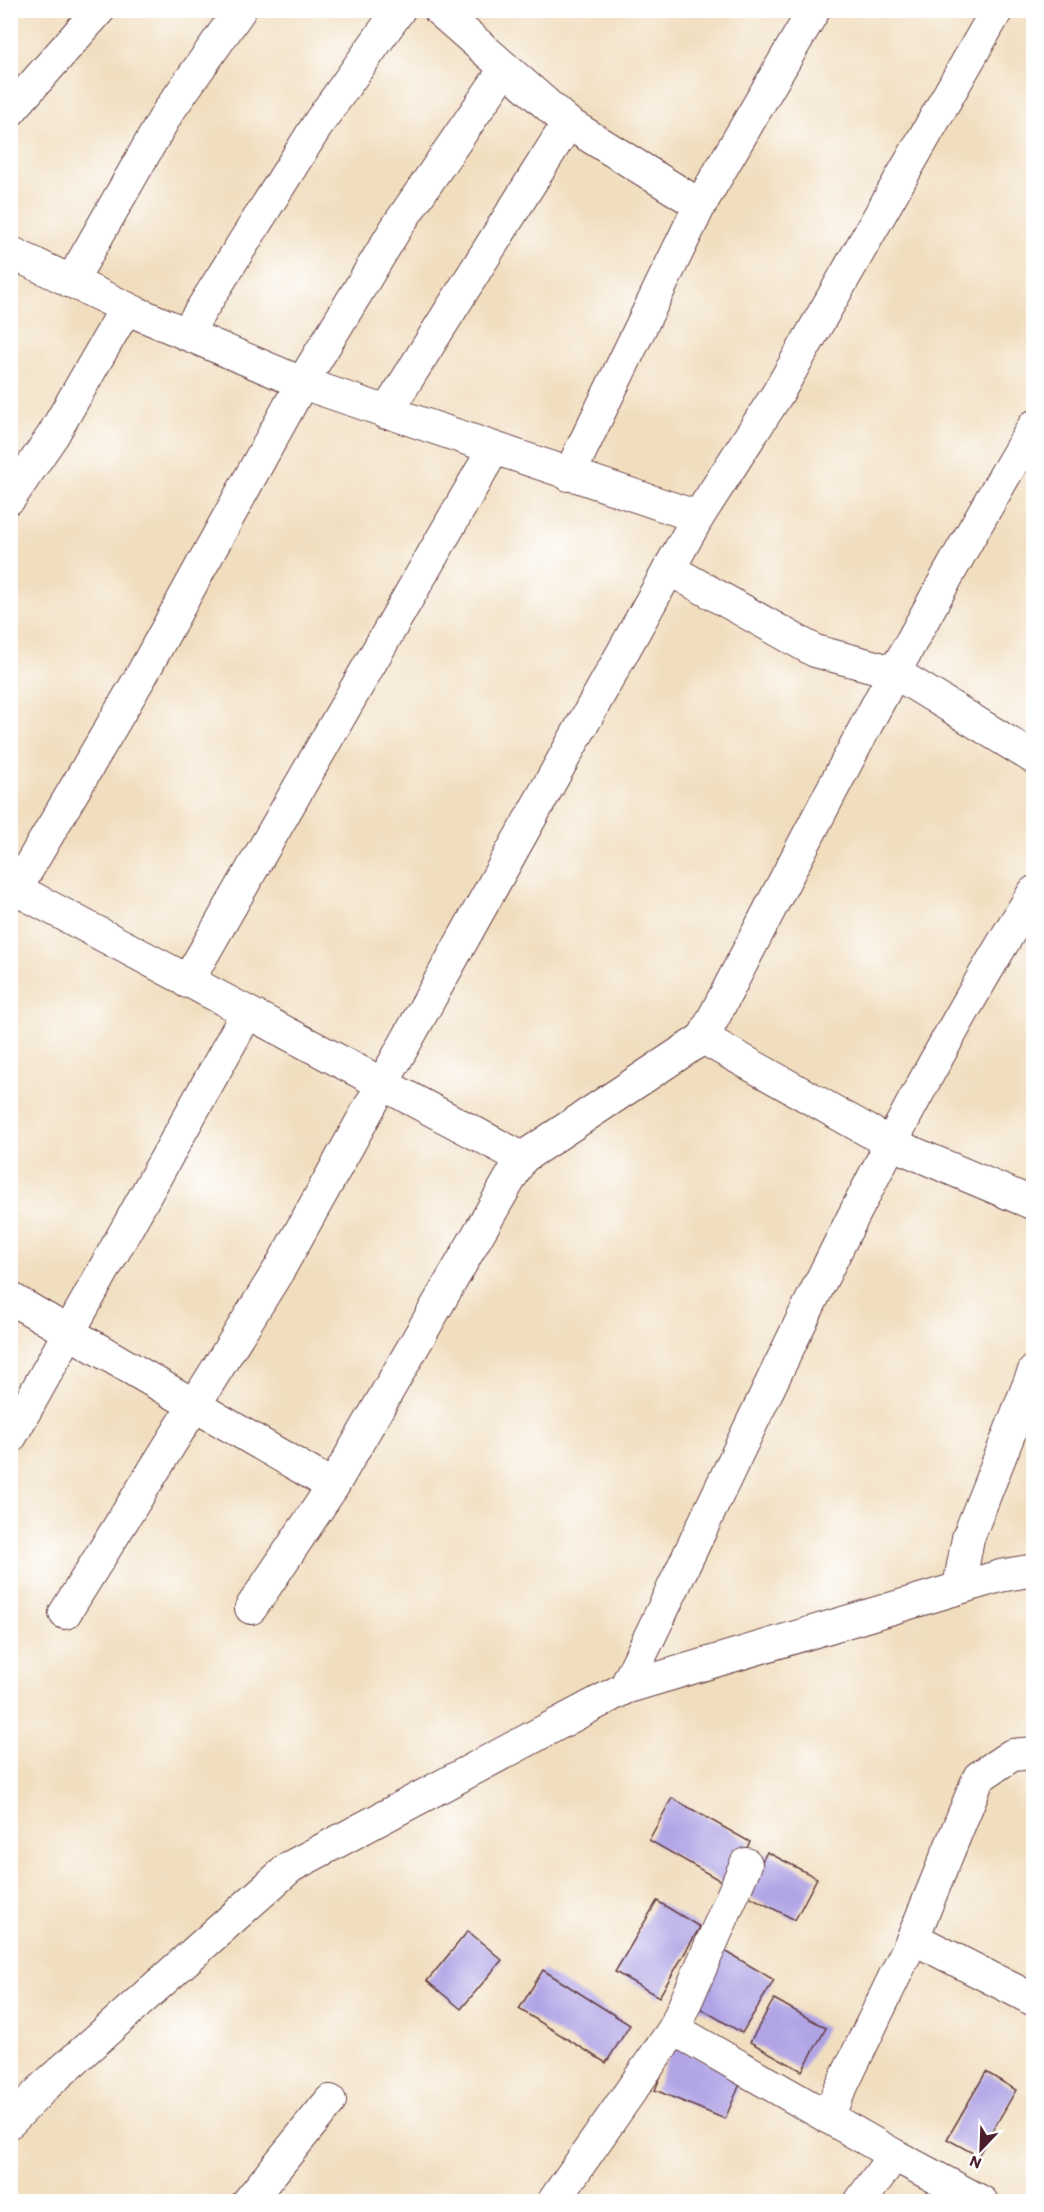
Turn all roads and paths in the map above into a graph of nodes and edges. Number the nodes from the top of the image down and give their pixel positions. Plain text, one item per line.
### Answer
1 (99, 10) edge
2 (240, 10) edge
3 (399, 10) edge
4 (439, 10) edge
5 (814, 10) edge
6 (997, 10) edge
7 (505, 69) junction
8 (10, 111) edge
9 (568, 123) junction
10 (700, 205) junction
11 (10, 252) edge
12 (71, 282) junction
13 (126, 308) junction
14 (186, 334) junction
15 (302, 383) junction
16 (386, 413) junction
17 (1034, 426) edge
18 (494, 450) junction
19 (569, 474) junction
20 (10, 498) edge
21 (698, 517) junction
22 (669, 569) junction
23 (894, 672) junction
24 (1034, 758) edge
25 (13, 888) edge
26 (1034, 892) edge
27 (187, 982) junction
28 (247, 1013) junction
29 (703, 1038) junction
30 (383, 1084) junction
31 (890, 1143) junction
32 (522, 1158) junction
33 (1034, 1204) edge
34 (10, 1298) edge
35 (69, 1334) junction
36 (1034, 1371) edge
37 (194, 1407) junction
38 (10, 1438) edge
39 (333, 1486) junction
40 (1034, 1570) edge
41 (959, 1587) junction
42 (251, 1608) dead end
43 (65, 1614) dead end
44 (625, 1688) junction
45 (1034, 1753) edge
46 (746, 1864) dead end
47 (913, 1938) junction
48 (1034, 2000) edge
49 (674, 2029) junction
50 (330, 2101) dead end
51 (827, 2117) junction
52 (10, 2122) edge
53 (894, 2155) junction
54 (248, 2202) edge
55 (553, 2202) edge
56 (860, 2202) edge
57 (982, 2202) edge

1 - 8 street
2 - 12 street
3 - 14 street
4 - 7 street
5 - 10 street
6 - 21 street
7 - 9 street
7 - 15 street
9 - 10 street
9 - 16 street
10 - 19 street
11 - 12 street
12 - 13 street
13 - 14 street
13 - 20 street
14 - 15 street
15 - 16 street
15 - 25 street
16 - 18 street
17 - 23 street
18 - 19 street
18 - 27 street
19 - 21 street
21 - 22 street
22 - 23 street
22 - 30 street
23 - 24 street
23 - 29 street
25 - 27 street
26 - 31 street
27 - 28 street
28 - 30 street
28 - 35 street
29 - 31 street
29 - 32 street
30 - 32 street
30 - 37 street
31 - 33 street
31 - 44 street
32 - 39 street
34 - 35 street
35 - 37 street
35 - 38 street
36 - 41 street
37 - 39 street
37 - 43 street
39 - 42 street
40 - 41 street
41 - 44 street
44 - 52 street
45 - 47 street
46 - 49 street
47 - 48 street
47 - 51 street
49 - 51 street
49 - 55 street
50 - 54 street
51 - 53 street
53 - 56 street
53 - 57 street

